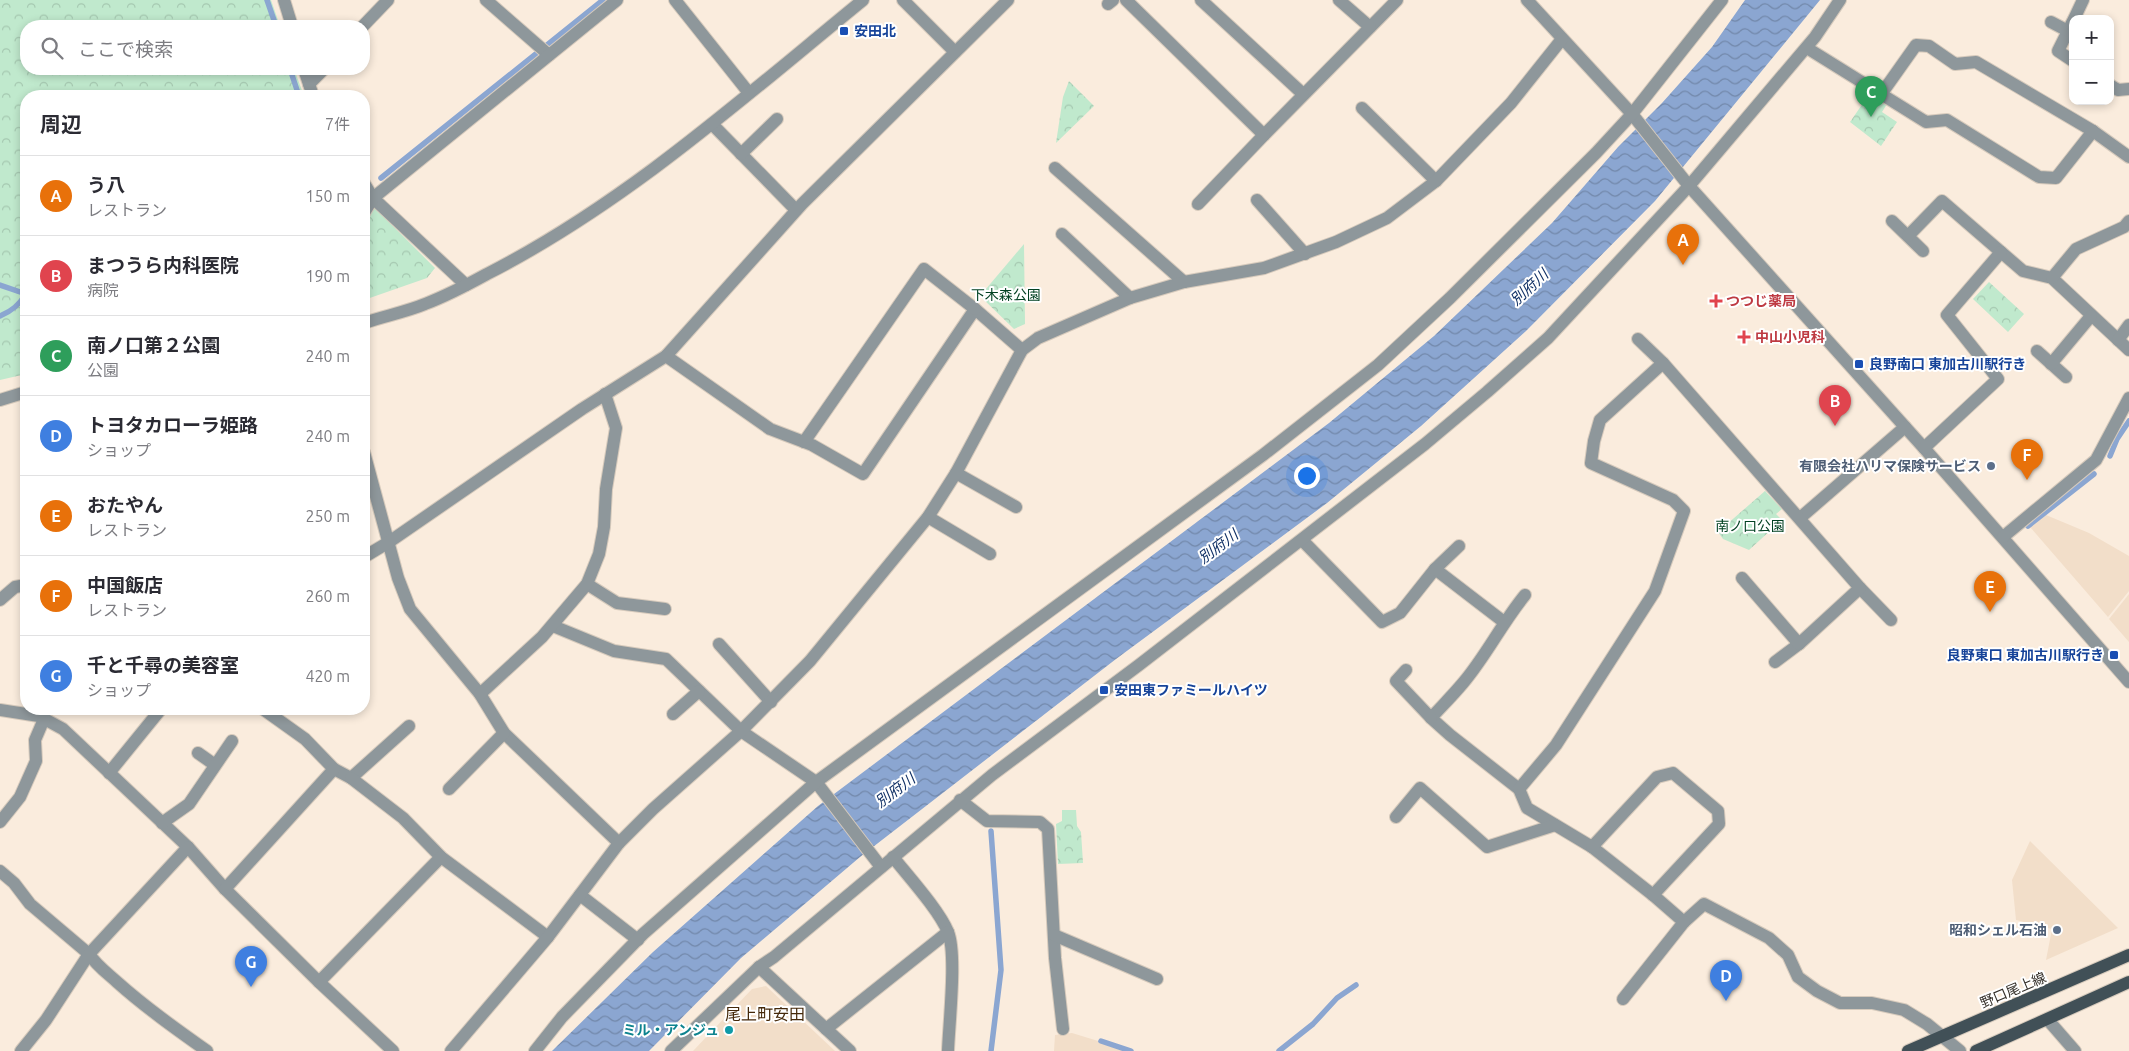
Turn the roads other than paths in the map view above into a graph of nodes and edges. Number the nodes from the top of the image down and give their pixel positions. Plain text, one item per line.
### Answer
1 (284, 0) edge
2 (388, 0) edge
3 (486, 0) edge
4 (617, 0) edge
5 (676, 0) edge
6 (863, 0) edge
7 (903, 0) edge
8 (1008, 0) edge
9 (1126, 0) edge
10 (1201, 0) edge
11 (1339, 0) edge
12 (1397, 0) edge
13 (1527, 0) edge
14 (1722, 0) edge
15 (1840, 0) edge
16 (2083, 0) edge
17 (2076, 15) edge
18 (290, 20) edge
19 (370, 20) edge
20 (2051, 22) dead end
21 (2069, 23) edge
22 (1370, 27) junction
23 (2069, 29) edge
24 (1562, 39) junction
25 (1807, 48) junction
26 (955, 52) junction
27 (548, 55) junction
28 (2069, 58) edge
29 (306, 75) edge
30 (320, 75) edge
31 (2114, 88) edge
32 (2129, 89) edge
33 (311, 90) edge
34 (750, 93) junction
35 (1302, 94) junction
36 (1882, 94) junction
37 (1362, 108) dead end
38 (1632, 114) junction
39 (777, 119) dead end
40 (712, 124) junction
41 (2093, 131) junction
42 (1264, 135) junction
43 (741, 154) junction
44 (2129, 157) edge
45 (1055, 168) dead end
46 (1436, 181) junction
47 (1689, 186) junction
48 (370, 193) edge
49 (373, 198) junction
50 (1257, 200) dead end
51 (370, 203) edge
52 (1198, 204) dead end
53 (796, 210) junction
54 (1122, 211) dead end
55 (1113, 220) junction
56 (1892, 221) dead end
57 (2129, 221) edge
58 (1062, 234) dead end
59 (1908, 236) junction
60 (1924, 251) dead end
61 (2001, 252) junction
62 (1305, 254) junction
63 (2052, 278) junction
64 (1184, 282) junction
65 (466, 285) junction
66 (1130, 298) junction
67 (975, 308) junction
68 (2091, 316) junction
69 (370, 320) edge
70 (2129, 325) edge
71 (1638, 338) dead end
72 (2118, 340) junction
73 (1022, 350) junction
74 (2129, 350) edge
75 (2037, 351) dead end
76 (666, 356) junction
77 (1663, 363) junction
78 (2051, 364) junction
79 (2066, 377) dead end
80 (20, 394) edge
81 (605, 394) junction
82 (2129, 398) edge
83 (0, 400) edge
84 (1905, 427) junction
85 (804, 442) junction
86 (1924, 448) junction
87 (956, 473) junction
88 (370, 474) edge
89 (1016, 507) dead end
90 (928, 517) junction
91 (1800, 518) junction
92 (2003, 537) junction
93 (1302, 540) junction
94 (389, 542) junction
95 (1459, 546) dead end
96 (370, 553) edge
97 (990, 554) dead end
98 (1435, 569) junction
99 (1742, 578) dead end
100 (587, 584) junction
101 (20, 586) edge
102 (1860, 588) junction
103 (1525, 595) dead end
104 (0, 600) edge
105 (665, 610) dead end
106 (1891, 620) dead end
107 (1504, 622) junction
108 (553, 626) junction
109 (719, 644) dead end
110 (1799, 644) junction
111 (1775, 662) dead end
112 (1406, 670) dead end
113 (2129, 682) edge
114 (699, 691) junction
115 (480, 694) junction
116 (771, 702) junction
117 (0, 710) edge
118 (20, 713) edge
119 (673, 714) dead end
120 (32, 715) edge
121 (156, 715) edge
122 (271, 715) edge
123 (1431, 718) junction
124 (44, 719) junction
125 (409, 726) dead end
126 (741, 731) junction
127 (504, 733) junction
128 (232, 741) dead end
129 (198, 753) dead end
130 (215, 766) junction
131 (334, 769) junction
132 (110, 773) junction
133 (351, 778) junction
134 (816, 782) junction
135 (449, 789) dead end
136 (1519, 789) junction
137 (960, 800) junction
138 (1396, 817) dead end
139 (0, 822) edge
140 (162, 823) junction
141 (1555, 826) junction
142 (620, 843) junction
143 (188, 847) junction
144 (1592, 847) junction
145 (441, 857) junction
146 (893, 857) junction
147 (881, 867) junction
148 (0, 871) edge
149 (225, 889) junction
150 (580, 894) junction
151 (1653, 894) junction
152 (1684, 922) junction
153 (948, 932) junction
154 (1054, 936) junction
155 (548, 937) junction
156 (638, 940) junction
157 (89, 954) junction
158 (2129, 955) edge
159 (759, 967) junction
160 (1157, 979) dead end
161 (319, 982) junction
162 (2129, 982) edge
163 (1623, 999) dead end
164 (2048, 1020) junction
165 (826, 1029) junction
166 (1063, 1029) dead end
167 (1942, 1036) junction
168 (21, 1051) edge
169 (207, 1051) edge
170 (393, 1051) edge
171 (451, 1051) edge
172 (535, 1051) edge
173 (671, 1051) edge
174 (850, 1051) edge
175 (948, 1051) edge
176 (1908, 1051) edge
177 (1960, 1051) edge
178 (1976, 1051) edge
179 (2075, 1051) edge

1 - 18 street
2 - 19 street
3 - 27 street
4 - 27 street
5 - 34 street
6 - 34 street
7 - 26 street
8 - 26 street
9 - 42 street
10 - 35 street
11 - 22 street
12 - 22 street
13 - 24 street
14 - 38 street
15 - 25 street
16 - 17 street
20 - 21 street
22 - 35 street
23 - 28 street
24 - 38 street
24 - 46 street
25 - 36 street
25 - 47 street
26 - 53 street
27 - 49 street
29 - 33 street
30 - 33 street
31 - 32 street
34 - 40 street
35 - 42 street
36 - 41 street
36 - 41 street
37 - 46 street
38 - 47 street
38 - 134 street
39 - 43 street
40 - 43 street
40 - 65 street
41 - 44 street
42 - 52 street
43 - 53 street
45 - 55 street
46 - 62 street
47 - 84 street
47 - 93 street
48 - 49 street
49 - 51 street
49 - 65 street
50 - 62 street
53 - 76 street
54 - 55 street
55 - 64 street
56 - 59 street
57 - 63 street
58 - 66 street
59 - 60 street
59 - 61 street
61 - 63 street
61 - 86 street
62 - 64 street
63 - 68 street
64 - 66 street
65 - 69 street
66 - 73 street
67 - 73 street
67 - 85 street
67 - 85 street
68 - 72 street
68 - 78 street
70 - 72 street
71 - 77 street
72 - 74 street
73 - 87 street
75 - 78 street
76 - 81 street
76 - 85 street
77 - 91 street
77 - 136 street
78 - 79 street
80 - 83 street
81 - 94 street
81 - 100 street
82 - 92 street
84 - 86 street
84 - 91 street
86 - 92 street
87 - 89 street
87 - 90 street
88 - 94 street
90 - 97 street
90 - 116 street
91 - 102 street
92 - 113 street
93 - 98 street
93 - 137 street
94 - 96 street
94 - 115 street
95 - 98 street
98 - 107 street
99 - 110 street
100 - 105 street
100 - 108 street
101 - 104 street
102 - 106 street
102 - 110 street
103 - 107 street
107 - 123 street
108 - 114 street
108 - 115 street
109 - 116 street
110 - 111 street
112 - 123 street
114 - 119 street
114 - 126 street
115 - 127 street
116 - 126 street
117 - 118 street
120 - 124 street
121 - 132 street
122 - 131 street
123 - 136 street
124 - 132 street
124 - 139 street
125 - 133 street
126 - 134 street
126 - 142 street
127 - 135 street
127 - 142 street
128 - 130 street
129 - 130 street
130 - 140 street
131 - 133 street
131 - 149 street
132 - 140 street
133 - 145 street
134 - 147 street
134 - 156 street
136 - 141 street
137 - 146 street
137 - 154 street
138 - 141 street
140 - 143 street
141 - 144 street
142 - 150 street
143 - 149 street
143 - 157 street
144 - 151 street
144 - 151 street
145 - 155 street
145 - 161 street
146 - 147 street
146 - 153 street
147 - 159 street
148 - 157 street
149 - 161 street
150 - 155 street
150 - 156 street
151 - 152 street
152 - 163 street
152 - 167 street
153 - 165 street
153 - 175 street
154 - 160 street
154 - 166 street
155 - 171 street
156 - 172 street
157 - 168 street
157 - 169 street
158 - 167 main road, 野口尾上線
159 - 165 street
159 - 173 street
161 - 170 street
162 - 164 main road
164 - 178 main road
164 - 179 street
165 - 174 street
167 - 176 main road, 野口尾上線
167 - 177 street

